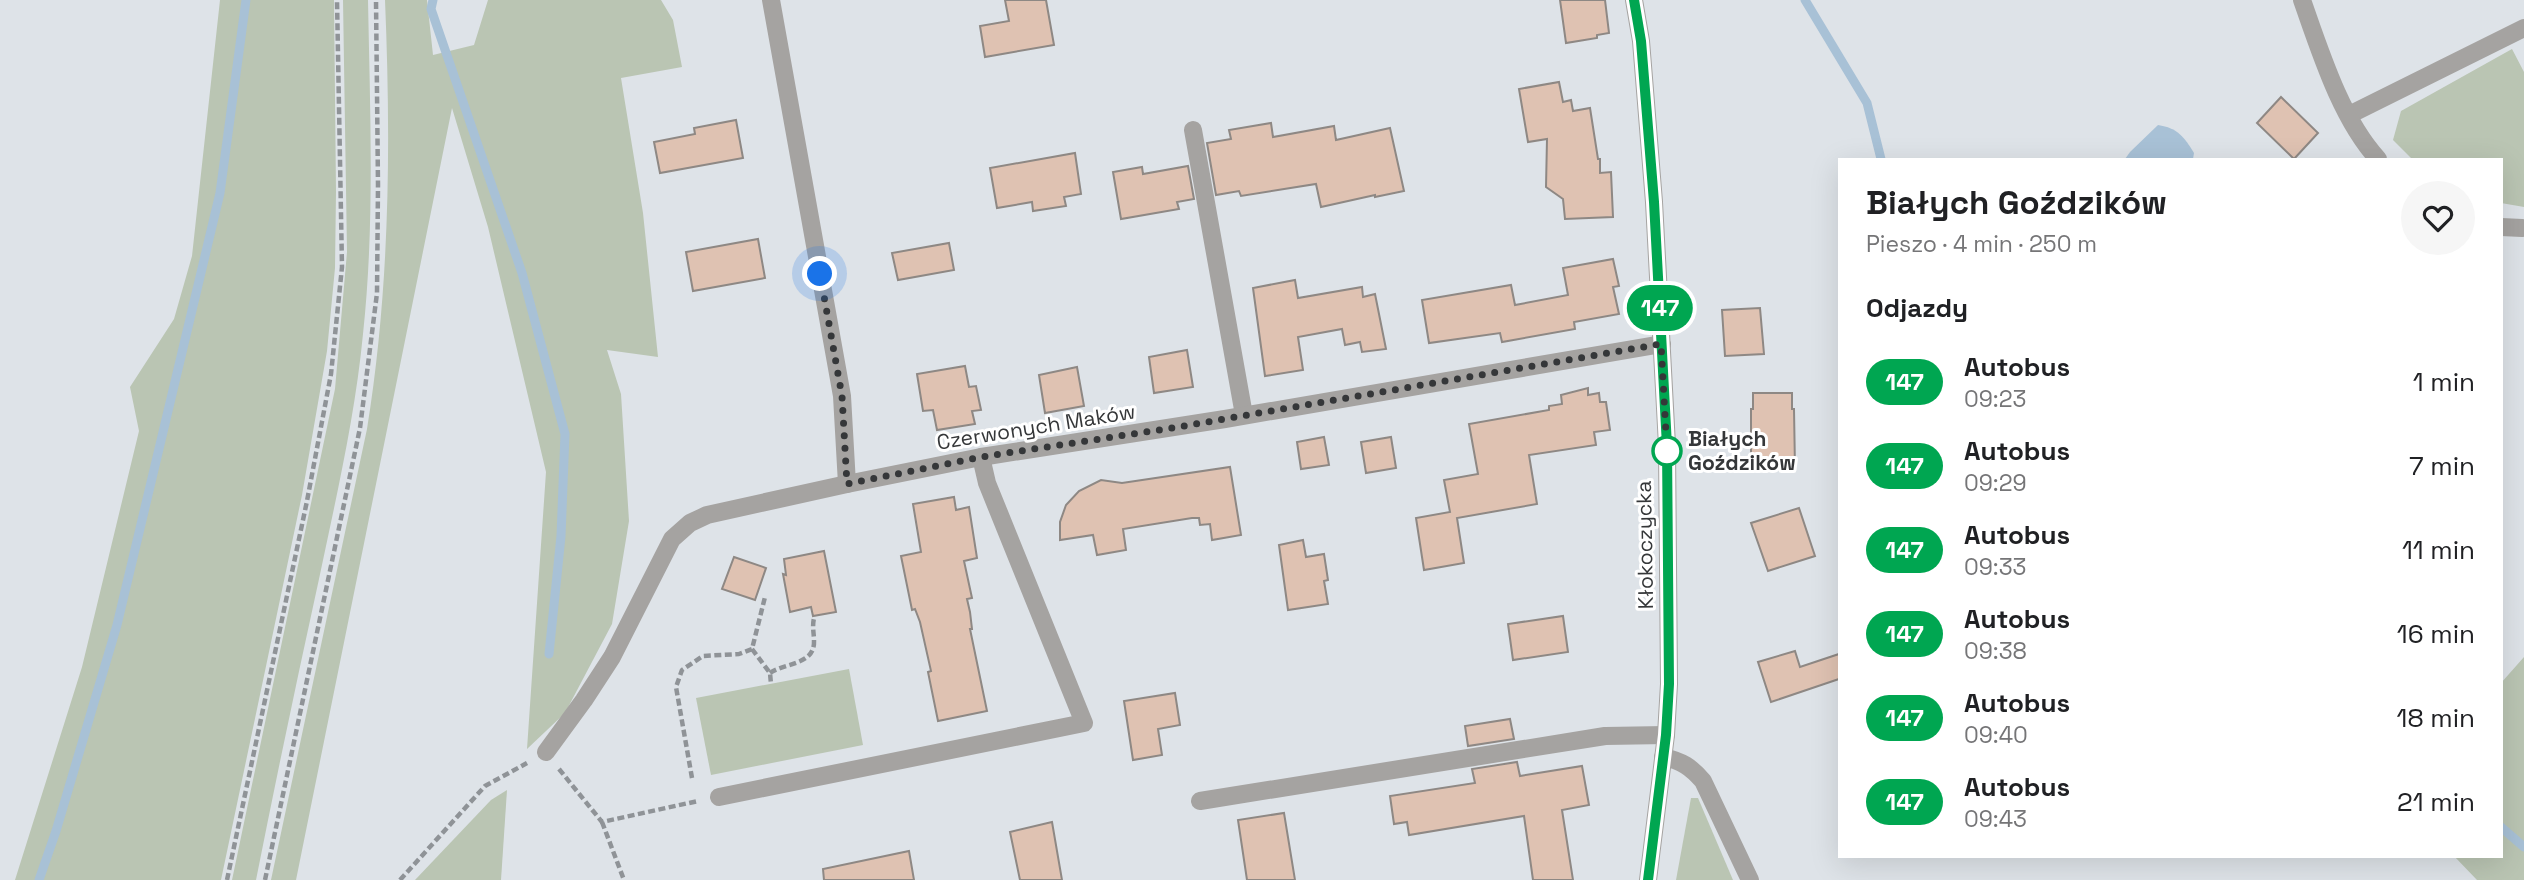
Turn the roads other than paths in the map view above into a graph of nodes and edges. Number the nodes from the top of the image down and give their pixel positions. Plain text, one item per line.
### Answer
1 (771, 0) edge
2 (1634, 0) edge
3 (2302, 0) edge
4 (2524, 28) edge
5 (2349, 116) junction
6 (1193, 130) dead end
7 (2377, 158) edge
8 (2503, 227) edge
9 (2523, 228) edge
10 (1661, 344) junction
11 (1244, 415) junction
12 (981, 457) junction
13 (847, 484) junction
14 (1666, 735) junction
15 (546, 752) road end
16 (1663, 757) junction
17 (719, 797) road end
18 (1200, 801) dead end
19 (1648, 880) edge
20 (1750, 880) edge

1 - 13 street
2 - 10 street, Kłokoczycka
3 - 5 street
4 - 5 street
5 - 7 street
6 - 11 street
8 - 9 street
10 - 11 street, Czerwonych Maków
10 - 14 street, Kłokoczycka
11 - 12 street, Czerwonych Maków
12 - 13 street, Czerwonych Maków
12 - 17 street
13 - 15 street, Czerwonych Maków
14 - 16 street, Kłokoczycka
14 - 18 street
16 - 19 street, Kłokoczycka
16 - 20 street

